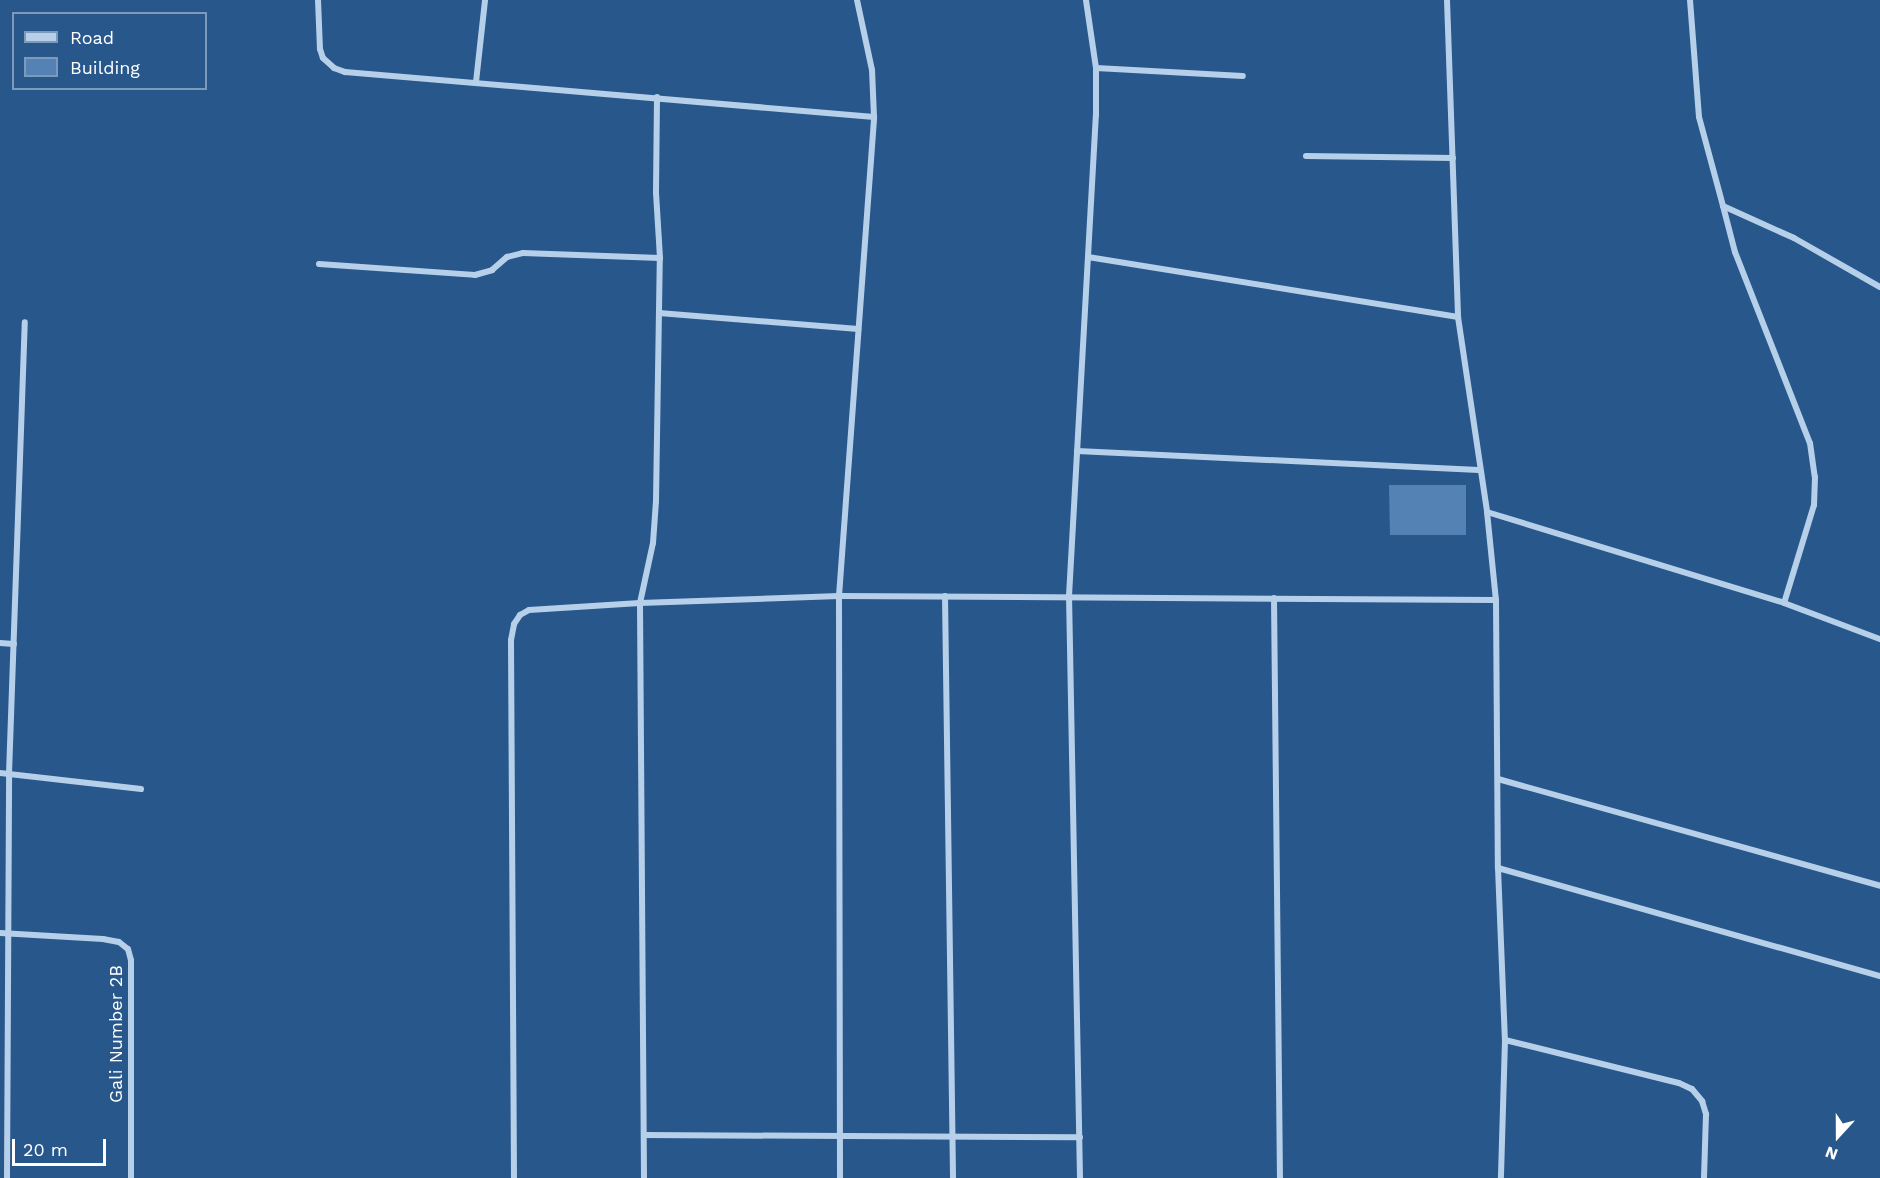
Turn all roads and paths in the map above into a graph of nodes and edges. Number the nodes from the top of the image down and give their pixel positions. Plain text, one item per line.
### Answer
1 (318, 0) edge
2 (485, 0) edge
3 (857, 0) edge
4 (1086, 0) edge
5 (1447, 0) edge
6 (1690, 0) edge
7 (1096, 68) junction
8 (1243, 76) dead end
9 (476, 82) junction
10 (657, 97) junction
11 (874, 117) junction
12 (1306, 156) dead end
13 (1453, 158) junction
14 (1723, 206) junction
15 (1088, 257) junction
16 (660, 258) junction
17 (319, 264) dead end
18 (1880, 287) edge
19 (659, 313) junction
20 (1458, 317) junction
21 (25, 322) dead end
22 (858, 328) junction
23 (1077, 451) junction
24 (1479, 470) junction
25 (1487, 512) junction
26 (839, 596) junction
27 (945, 596) junction
28 (1070, 596) junction
29 (1274, 598) junction
30 (1496, 600) junction
31 (640, 603) junction
32 (1784, 603) junction
33 (1880, 639) edge
34 (0, 643) edge
35 (14, 644) junction
36 (0, 773) edge
37 (9, 774) junction
38 (1498, 779) junction
39 (141, 789) dead end
40 (1498, 868) junction
41 (1880, 886) edge
42 (0, 933) edge
43 (11, 933) junction
44 (1880, 976) edge
45 (1505, 1040) junction
46 (644, 1135) junction
47 (840, 1137) junction
48 (953, 1137) junction
49 (1080, 1137) junction
50 (7, 1178) edge
51 (131, 1178) edge
52 (514, 1178) edge
53 (644, 1178) edge
54 (840, 1178) edge
55 (953, 1178) edge
56 (1080, 1178) edge
57 (1280, 1178) edge
58 (1501, 1178) edge
59 (1704, 1178) edge

1 - 9 street
2 - 9 street
3 - 11 street
4 - 7 street
5 - 13 street
6 - 14 street
7 - 8 street
7 - 15 street
9 - 10 street
10 - 11 street
10 - 16 street
11 - 22 street
12 - 13 street
13 - 20 street
14 - 18 street
14 - 32 street
15 - 20 street
15 - 23 street
16 - 17 street
16 - 19 street
19 - 22 street
19 - 31 street
20 - 24 street
21 - 35 street
22 - 26 street
23 - 24 street
23 - 28 street
24 - 25 street
25 - 30 street
25 - 32 street
26 - 27 street
26 - 31 street
26 - 47 street
27 - 28 street
27 - 48 street
28 - 29 street
28 - 49 street
29 - 30 street
29 - 57 street
30 - 38 street
31 - 46 street
31 - 52 street
32 - 33 street
34 - 35 street
35 - 37 street
36 - 37 street
37 - 39 street
37 - 43 street
38 - 40 street
38 - 41 street
40 - 44 street
40 - 45 street
42 - 43 street, Gali Number 2B
43 - 50 street
43 - 51 street, Gali Number 2B
45 - 58 street
45 - 59 street
46 - 47 street
46 - 53 street
47 - 48 street
47 - 54 street
48 - 49 street
48 - 55 street
49 - 56 street

